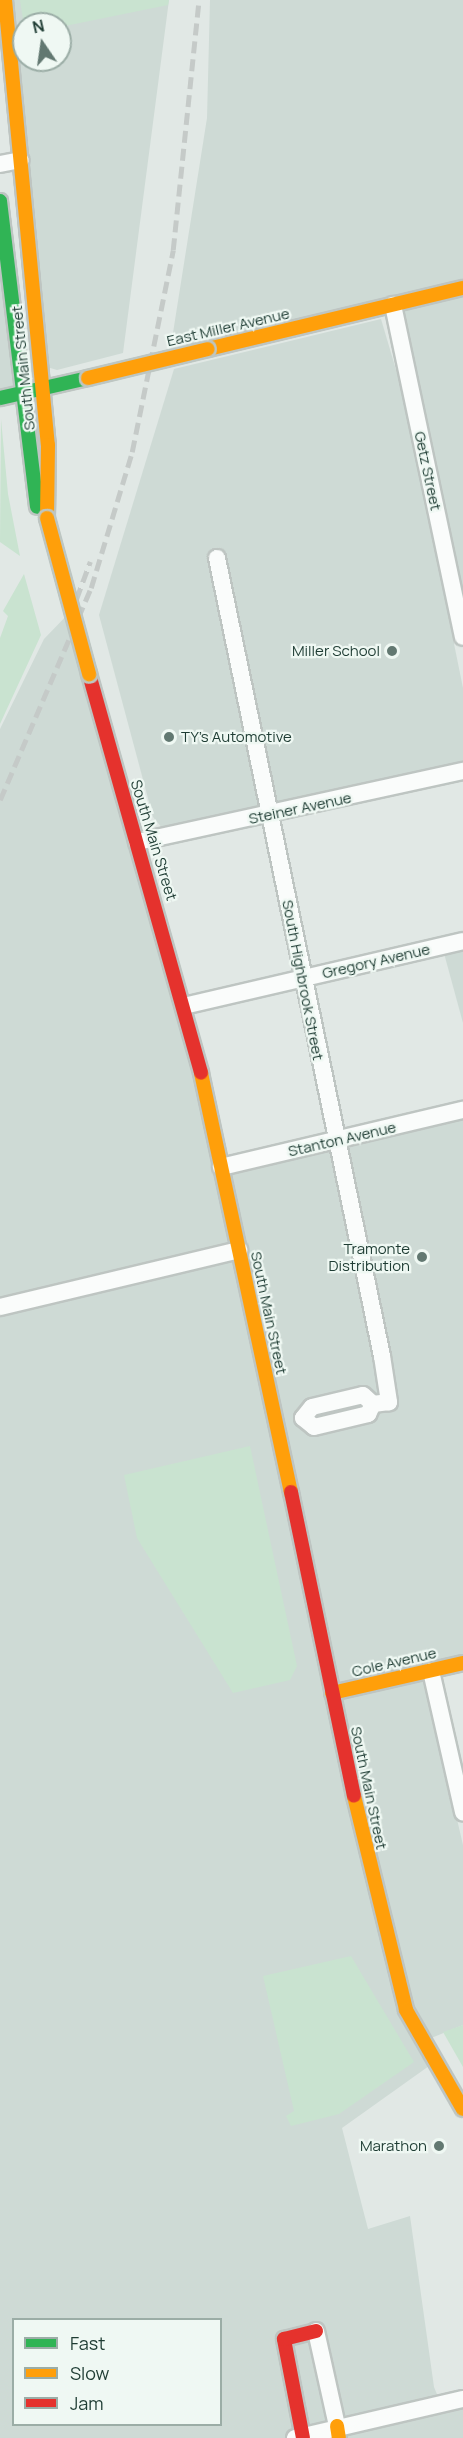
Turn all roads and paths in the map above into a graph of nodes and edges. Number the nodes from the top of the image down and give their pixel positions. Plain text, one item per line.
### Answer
1 (5, 0) edge
2 (21, 159) junction
3 (0, 164) edge
4 (0, 201) edge
5 (463, 288) edge
6 (393, 305) junction
7 (41, 390) junction
8 (22, 394) junction
9 (0, 398) edge
10 (46, 518) junction
11 (217, 558) dead end
12 (463, 637) edge
13 (463, 771) edge
14 (269, 815) junction
15 (137, 842) junction
16 (463, 941) edge
17 (303, 978) junction
18 (184, 1006) junction
19 (463, 1110) edge
20 (335, 1141) junction
21 (221, 1167) junction
22 (239, 1250) junction
23 (0, 1307) edge
24 (275, 1425) junction
25 (463, 1663) edge
26 (431, 1671) junction
27 (332, 1693) junction
28 (463, 1812) edge
29 (463, 2109) edge
30 (316, 2331) joint
31 (463, 2399) edge
32 (338, 2432) edge
33 (300, 2437) edge

1 - 2 main road, South Main Street
2 - 3 street
2 - 7 main road, South Main Street
4 - 8 main road, South Main Street
5 - 6 main road, East Miller Avenue
6 - 7 main road, East Miller Avenue, bridge
6 - 12 street, Getz Street
7 - 8 main road, East Miller Avenue
7 - 10 main road, South Main Street
8 - 9 main road, East Miller Avenue
8 - 10 main road, South Main Street
10 - 15 main road, South Main Street, bridge
11 - 14 street, South Highbrook Street
13 - 14 street, Steiner Avenue
14 - 15 street, Steiner Avenue
14 - 17 street, South Highbrook Street
15 - 18 main road, South Main Street
16 - 17 street, Gregory Avenue
17 - 18 street, Gregory Avenue
17 - 20 street, South Highbrook Street
18 - 21 main road, South Main Street
19 - 20 street, Stanton Avenue
20 - 21 street, Stanton Avenue
20 - 24 street, South Highbrook Street
21 - 22 main road, South Main Street
22 - 23 street
22 - 24 main road, South Main Street
24 - 27 main road, South Main Street
25 - 26 main road, Cole Avenue
26 - 27 main road, Cole Avenue
26 - 28 street
27 - 29 main road, South Main Street
30 - 32 street
30 - 33 main road
31 - 32 street
32 - 33 street

